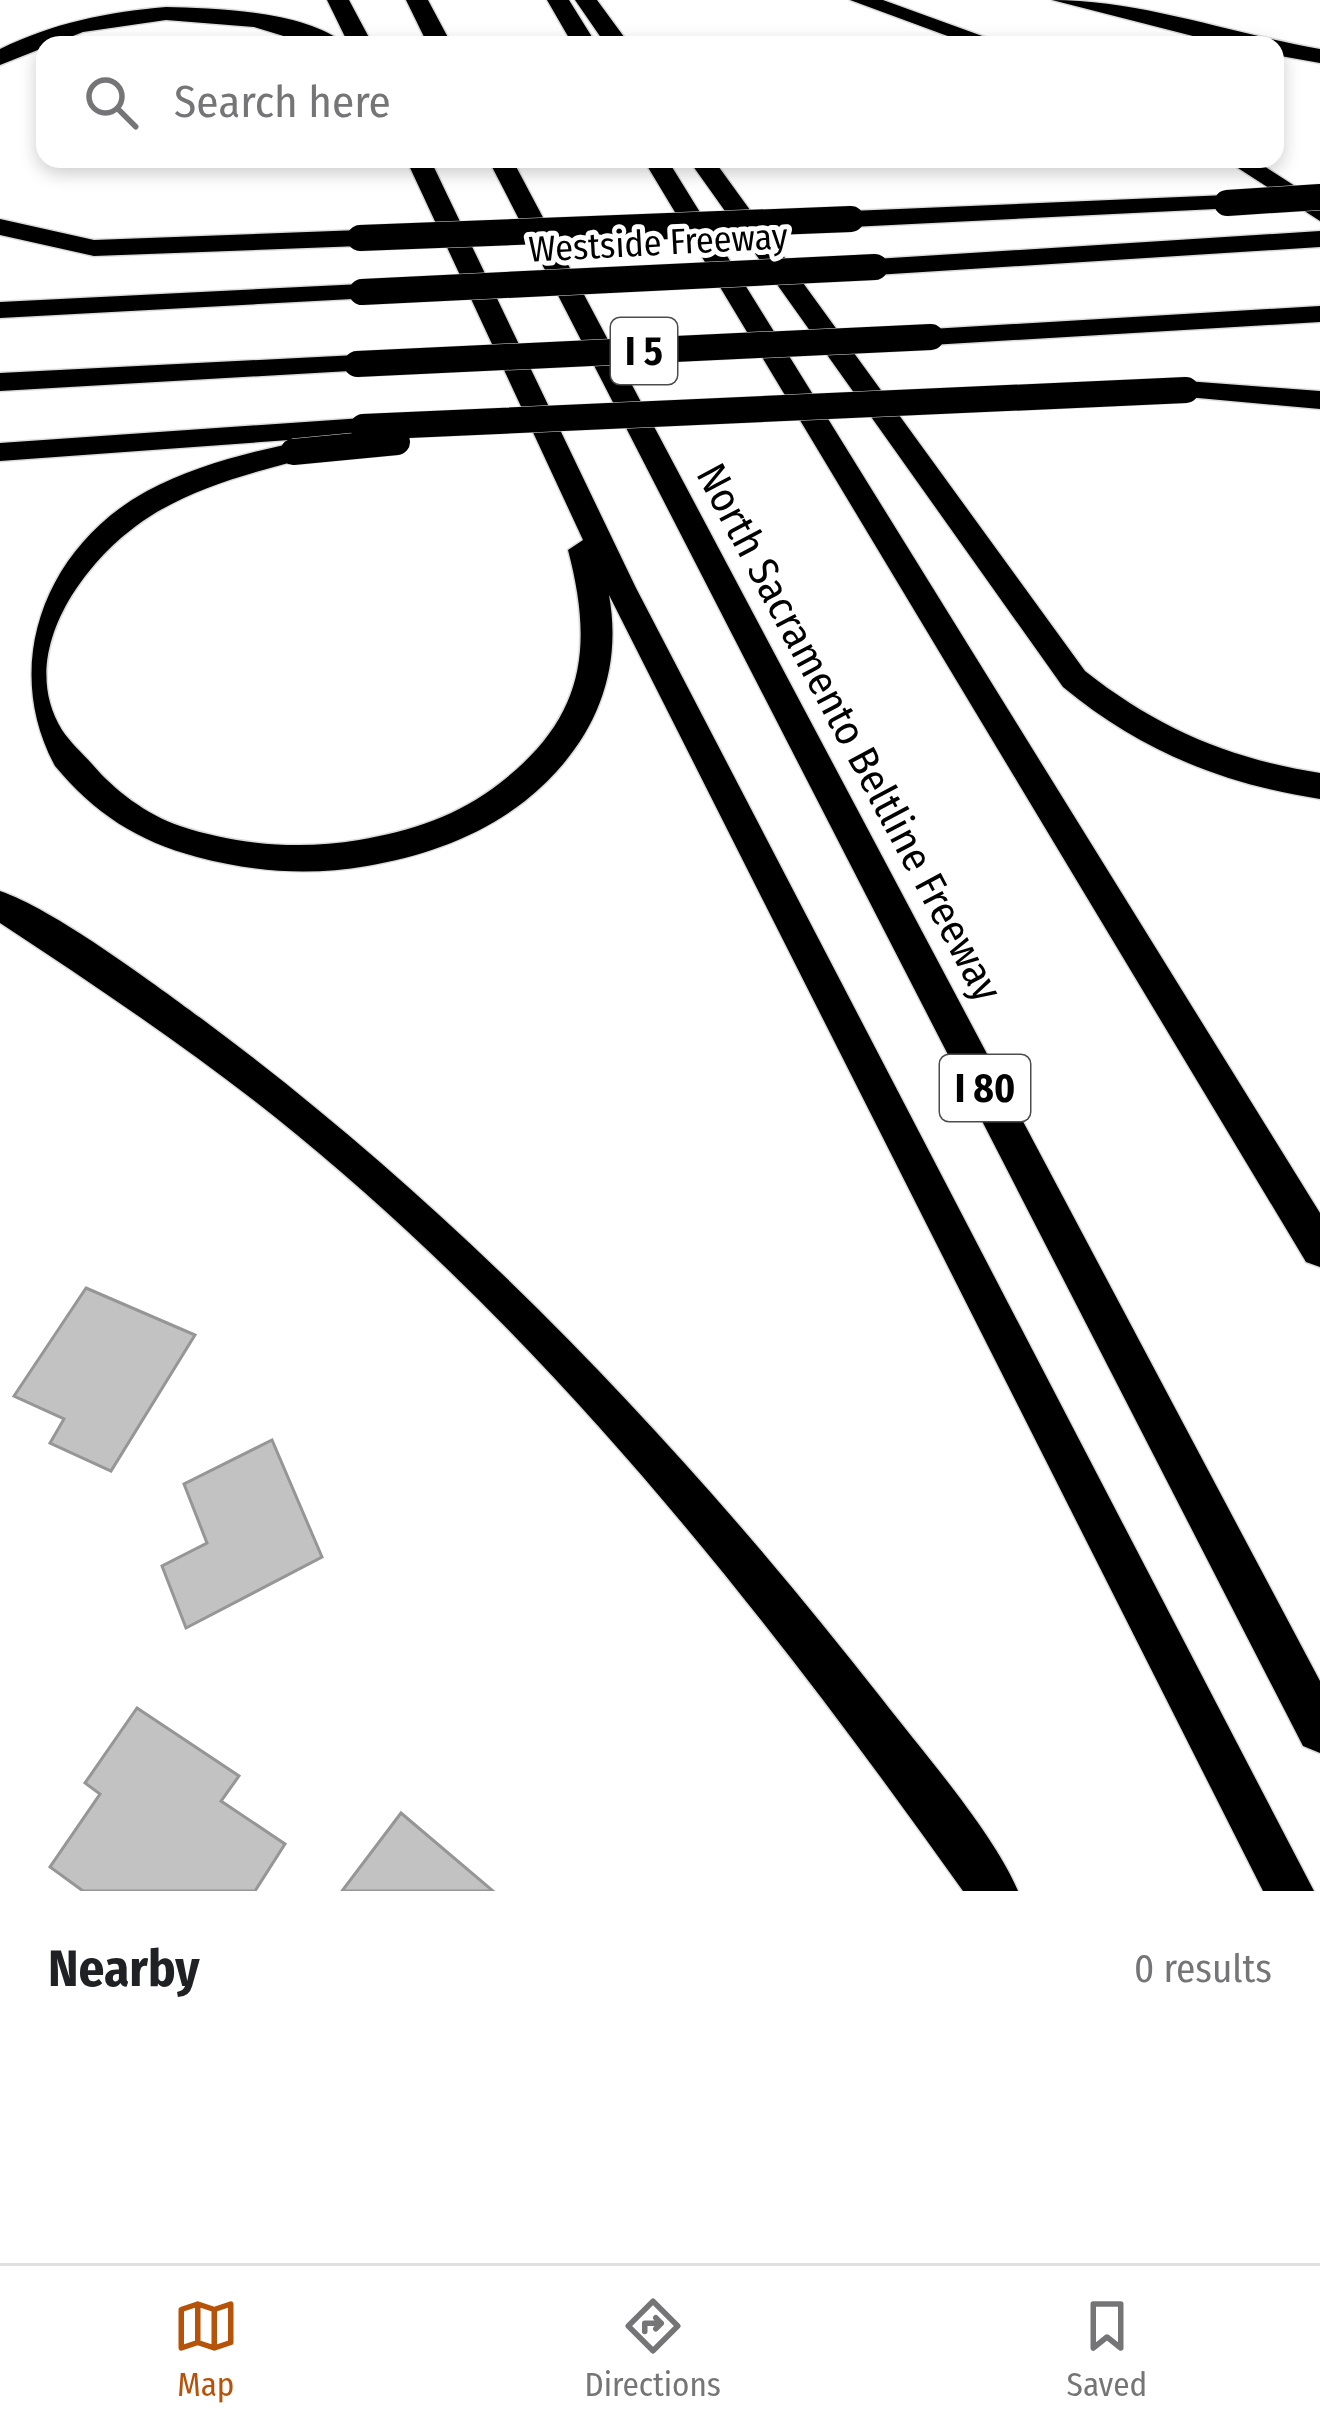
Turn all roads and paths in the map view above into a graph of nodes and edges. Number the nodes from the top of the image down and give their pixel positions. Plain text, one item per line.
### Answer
1 (338, 0) edge
2 (416, 0) edge
3 (558, 0) edge
4 (586, 0) edge
5 (861, 0) edge
6 (1063, 0) edge
7 (43, 36) edge
8 (316, 36) edge
9 (356, 36) edge
10 (435, 36) edge
11 (580, 36) edge
12 (612, 36) edge
13 (968, 36) edge
14 (1219, 36) edge
15 (36, 40) edge
16 (1284, 50) edge
17 (1320, 56) edge
18 (0, 58) edge
19 (422, 168) edge
20 (505, 168) edge
21 (660, 168) edge
22 (706, 168) edge
23 (1250, 168) edge
24 (1320, 197) edge
25 (1320, 213) edge
26 (0, 227) edge
27 (1320, 239) edge
28 (0, 310) edge
29 (1319, 314) edge
30 (1320, 379) edge
31 (0, 382) edge
32 (1186, 390) junction
33 (1320, 400) edge
34 (708, 414) junction
35 (553, 449) junction
36 (0, 452) edge
37 (1320, 787) edge
38 (0, 905) edge
39 (1320, 1249) edge
40 (1320, 1729) edge
41 (993, 1891) edge
42 (1288, 1891) edge

1 - 9 highway
2 - 10 highway
3 - 11 highway
4 - 12 highway
5 - 13 highway
6 - 14 highway
7 - 8 highway
15 - 18 highway
16 - 17 highway
19 - 35 highway
20 - 40 highway, North Sacramento Beltline Freeway / I 80
21 - 39 highway
22 - 37 highway
23 - 25 highway
24 - 26 highway, bridge
27 - 28 highway, Westside Freeway / I 5, bridge
29 - 31 highway, I 5, bridge
30 - 32 highway
32 - 33 highway
32 - 34 highway, bridge
34 - 35 highway, bridge
34 - 36 highway, bridge
35 - 42 highway
38 - 41 highway

